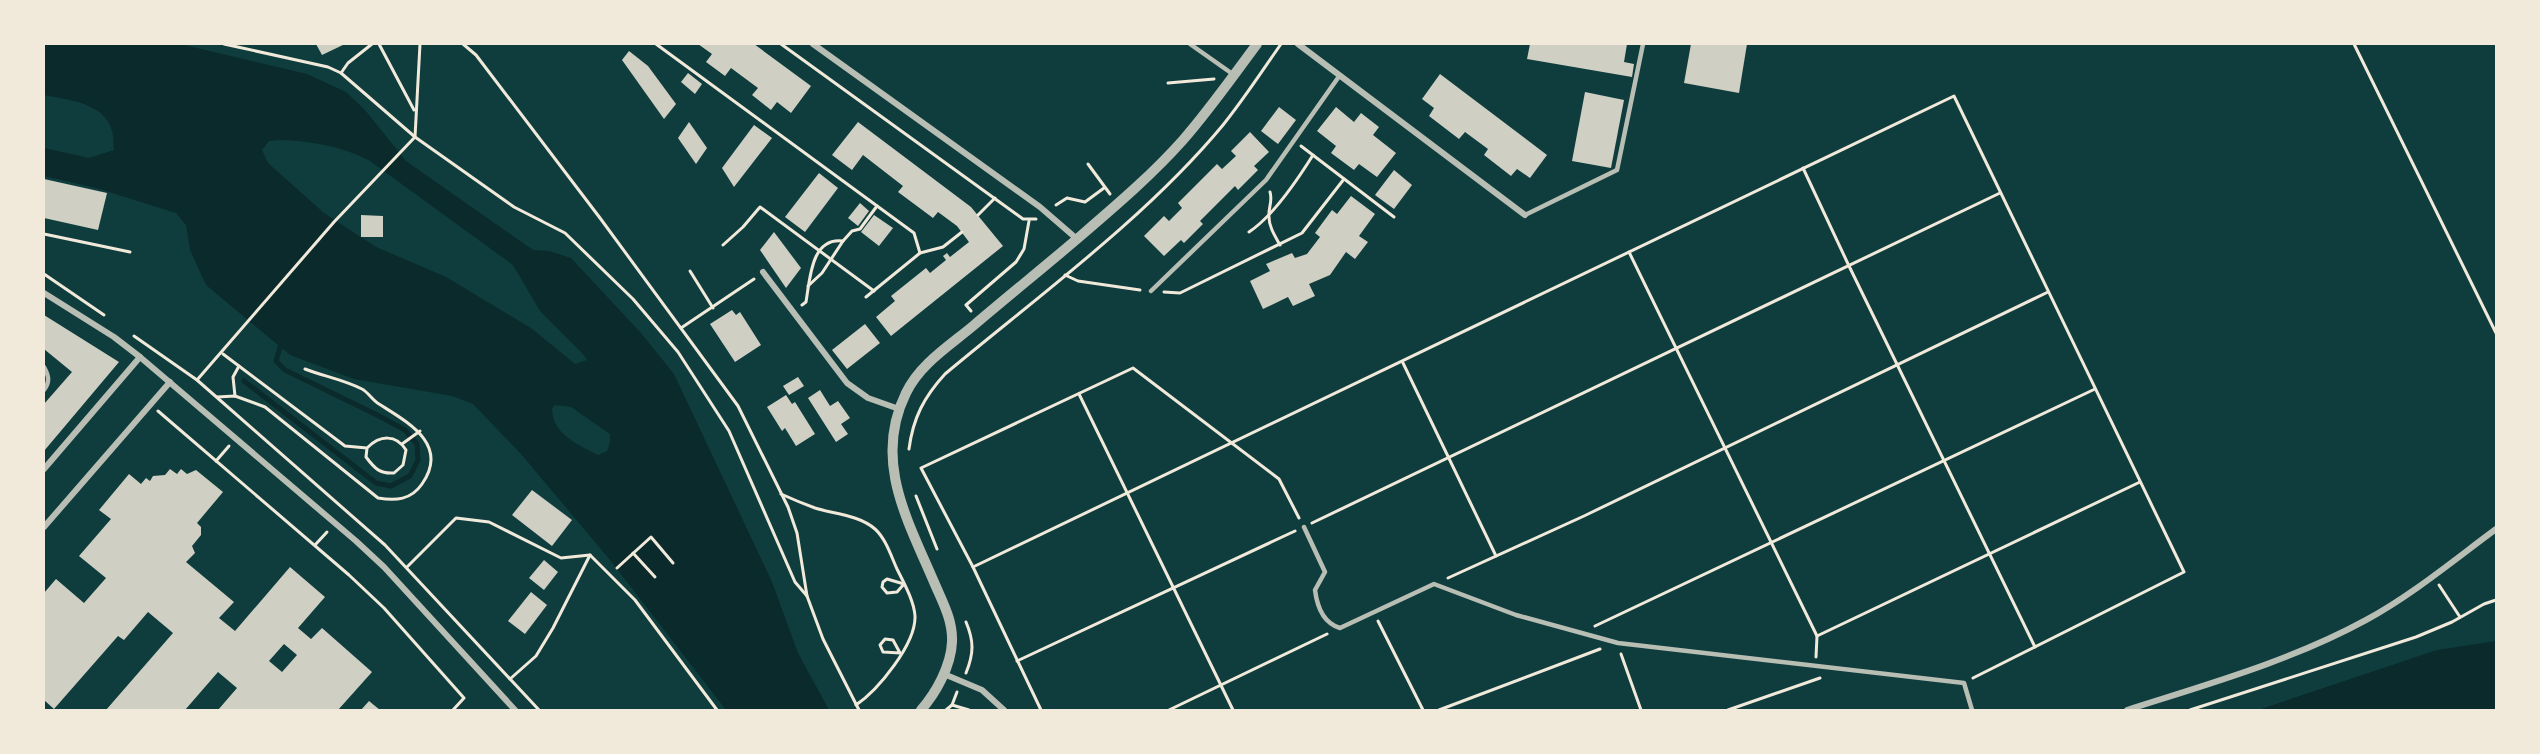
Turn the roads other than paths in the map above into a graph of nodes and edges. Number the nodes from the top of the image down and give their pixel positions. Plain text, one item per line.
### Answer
1 (813, 44) edge
2 (1190, 44) edge
3 (1257, 44) edge
4 (1298, 44) edge
5 (1643, 44) edge
6 (1234, 75) junction
7 (1340, 75) junction
8 (1525, 214) joint
9 (1077, 239) junction
10 (763, 272) road end
11 (1151, 291) road end
12 (44, 293) edge
13 (140, 357) junction
14 (44, 367) edge
15 (170, 382) junction
16 (44, 390) edge
17 (900, 409) junction
18 (44, 469) edge
19 (1304, 527) road end
20 (44, 528) edge
21 (2496, 529) edge
22 (944, 674) junction
23 (515, 711) edge
24 (921, 711) edge
25 (1004, 711) edge
26 (1972, 711) edge
27 (2127, 711) edge

1 - 9 street
2 - 6 lane
3 - 6 street
4 - 7 street
5 - 8 lane
6 - 9 street
7 - 8 street
7 - 11 lane
9 - 17 street
10 - 17 street
12 - 13 street
13 - 15 street
13 - 18 street
14 - 16 lane
15 - 20 street
15 - 23 street
17 - 22 street
19 - 26 lane
21 - 27 street
22 - 24 street
22 - 25 street

